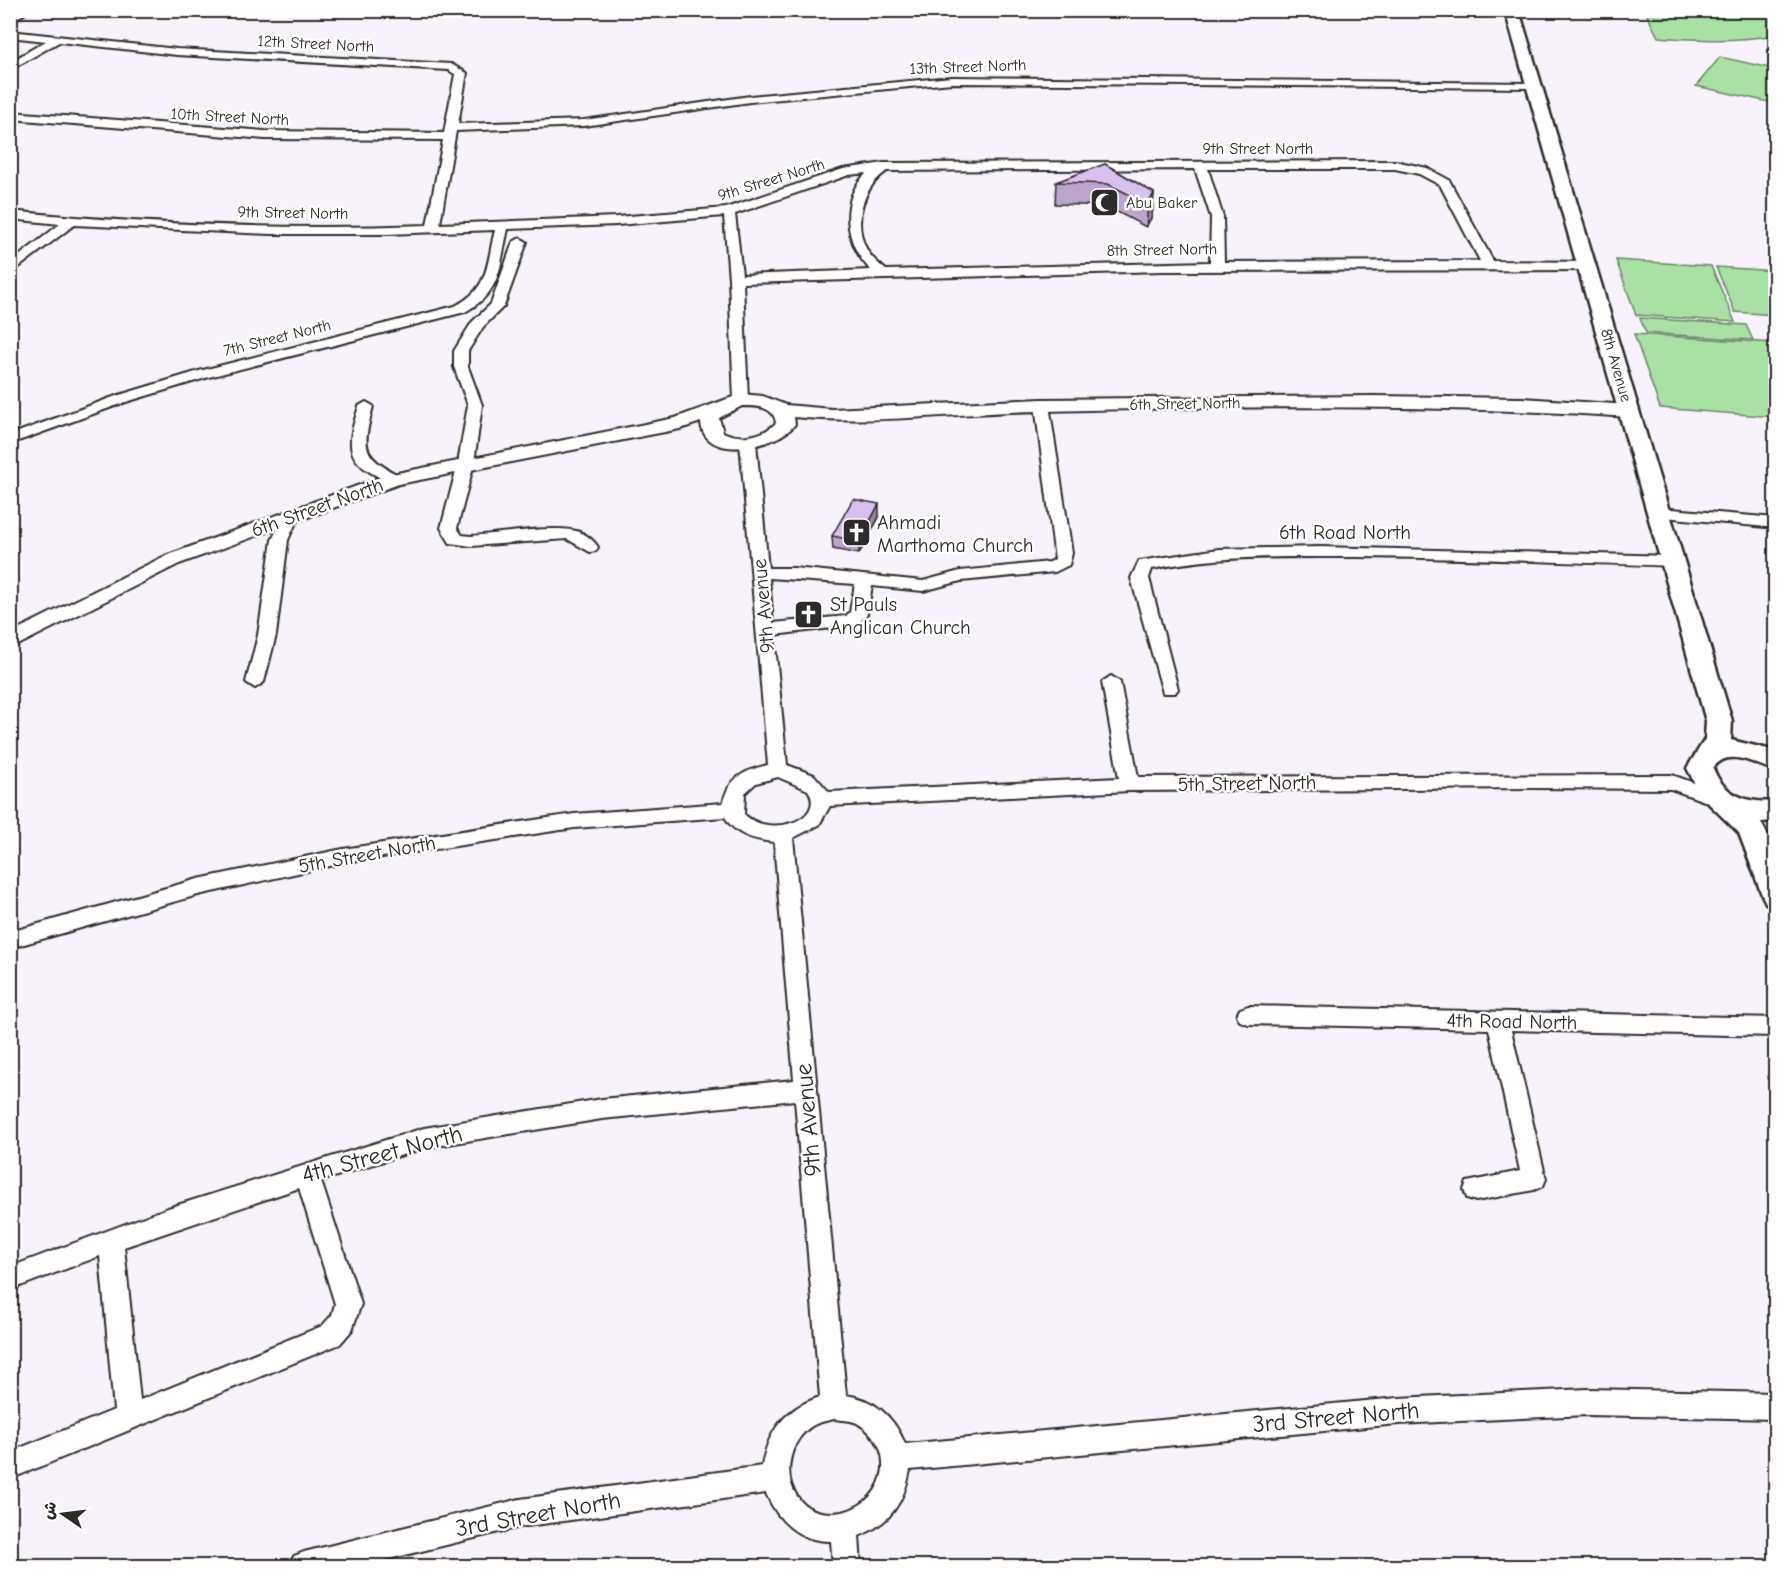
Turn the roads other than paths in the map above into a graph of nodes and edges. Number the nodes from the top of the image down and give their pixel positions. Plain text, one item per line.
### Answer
1 (26, 10) edge
2 (1512, 10) edge
3 (10, 19) edge
4 (10, 34) edge
5 (57, 39) junction
6 (10, 67) edge
7 (1533, 89) junction
8 (10, 115) edge
9 (449, 132) junction
10 (1200, 165) junction
11 (884, 167) junction
12 (728, 212) junction
13 (10, 215) edge
14 (71, 221) junction
15 (503, 225) junction
16 (433, 228) junction
17 (520, 242) dead end
18 (1217, 264) junction
19 (1488, 264) junction
20 (1588, 266) junction
21 (10, 270) edge
22 (883, 274) junction
23 (736, 279) junction
24 (741, 400) junction
25 (1042, 405) junction
26 (366, 406) dead end
27 (1629, 407) junction
28 (717, 409) junction
29 (782, 410) junction
30 (847, 415) junction
31 (643, 430) junction
32 (781, 431) junction
33 (712, 432) junction
34 (10, 440) edge
35 (748, 443) junction
36 (466, 463) junction
37 (394, 478) junction
38 (1660, 513) junction
39 (291, 516) junction
40 (1776, 523) edge
41 (590, 547) dead end
42 (1674, 561) junction
43 (760, 573) junction
44 (864, 581) junction
45 (765, 630) junction
46 (10, 642) edge
47 (255, 682) dead end
48 (1111, 682) dead end
49 (1169, 688) dead end
50 (1719, 721) junction
51 (1752, 751) junction
52 (1706, 756) junction
53 (1776, 762) edge
54 (778, 770) junction
55 (1672, 782) junction
56 (1130, 784) junction
57 (821, 799) junction
58 (1726, 802) junction
59 (732, 809) junction
60 (1776, 811) edge
61 (1776, 826) edge
62 (783, 834) junction
63 (1765, 860) junction
64 (1776, 895) edge
65 (10, 940) edge
66 (1248, 1015) dead end
67 (1497, 1020) junction
68 (1776, 1027) edge
69 (804, 1089) junction
70 (307, 1174) junction
71 (1476, 1190) dead end
72 (111, 1241) junction
73 (10, 1279) edge
74 (834, 1406) junction
75 (1776, 1406) edge
76 (128, 1419) junction
77 (897, 1458) junction
78 (10, 1466) edge
79 (774, 1478) junction
80 (844, 1529) junction
81 (304, 1566) edge
82 (847, 1566) edge

1 - 3 street
2 - 7 main road, 8th Avenue
4 - 5 street, 12th Street North
5 - 6 street
5 - 9 street, 12th Street North
7 - 9 street, 13th Street North
7 - 20 main road, 8th Avenue
8 - 9 street, 10th Street North
9 - 16 street, 12th Street North
10 - 11 street, 9th Street North
10 - 18 street
10 - 19 street, 9th Street North
11 - 12 street, 9th Street North
11 - 22 street
12 - 15 street, 9th Street North
12 - 23 street
13 - 14 street, 9th Street North
14 - 16 street, 9th Street North
14 - 21 street
15 - 16 street, 9th Street North
15 - 34 street, 7th Street North
17 - 36 street
18 - 19 street, 8th Street North
18 - 22 street, 8th Street North
19 - 20 street, 8th Street North
20 - 27 main road, 8th Avenue
22 - 23 street, 8th Street North
23 - 24 street
24 - 28 street, 6th Street North
24 - 29 street, 6th Street North
25 - 27 street, 6th Street North
25 - 30 street, 6th Street North
25 - 44 street
26 - 37 street
27 - 38 main road, 8th Avenue
28 - 31 street, 6th Street North
28 - 33 street
29 - 30 street, 6th Street North
29 - 32 street
30 - 32 street, 6th Street North
31 - 33 street, 6th Street North
31 - 36 street, 6th Street North
32 - 35 street, 6th Street North
33 - 35 street, 6th Street North
35 - 43 street, 9th Avenue
36 - 37 street, 6th Street North
36 - 41 street
37 - 39 street, 6th Street North
38 - 40 street
38 - 42 main road, 8th Avenue
39 - 46 street, 6th Street North
39 - 47 street
42 - 49 street, 6th Road North
42 - 50 main road, 8th Avenue
43 - 44 street
43 - 45 street, 9th Avenue
44 - 45 street
45 - 54 street, 9th Avenue
48 - 56 street
50 - 51 main road
50 - 52 main road, 8th Avenue
51 - 52 main road
51 - 53 main road
52 - 55 street
52 - 58 main road
54 - 57 street
54 - 59 street
55 - 56 street, 5th Street North
55 - 58 street, 5th Street North
56 - 57 street, 5th Street North
57 - 62 street
58 - 60 main road
58 - 63 main road
59 - 62 street
59 - 65 street, 5th Street North
61 - 63 main road
62 - 69 street, 9th Avenue
63 - 64 main road
66 - 67 street, 4th Road North
67 - 68 street, 4th Road North
67 - 71 street
69 - 70 street, 4th Street North
69 - 74 street, 9th Avenue
70 - 72 street, 4th Street North
70 - 76 street
72 - 73 street, 4th Street North
72 - 76 street
74 - 77 street
74 - 79 street
75 - 77 street, 3rd Street North
76 - 78 street
77 - 80 street
79 - 80 street
79 - 81 street, 3rd Street North
80 - 82 street

